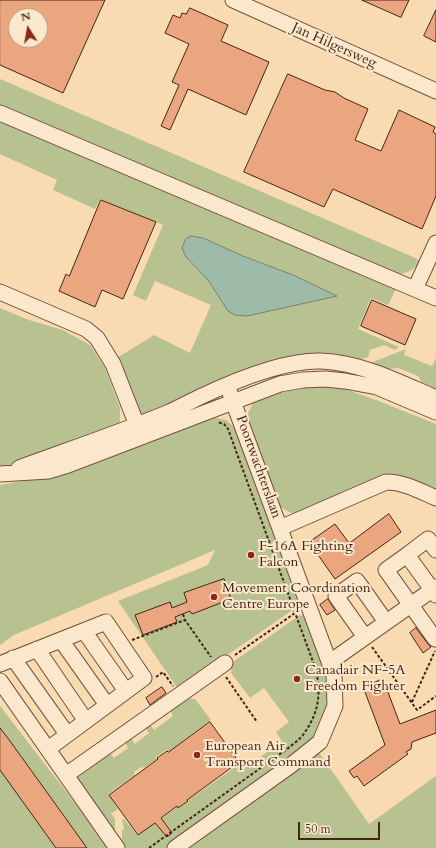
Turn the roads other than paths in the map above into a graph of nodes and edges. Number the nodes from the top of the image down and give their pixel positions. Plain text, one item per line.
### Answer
1 (233, 0) edge
2 (436, 91) edge
3 (0, 113) edge
4 (436, 243) edge
5 (415, 290) junction
6 (0, 292) edge
7 (436, 298) edge
8 (227, 385) junction
9 (436, 398) edge
10 (233, 402) junction
11 (436, 412) edge
12 (139, 431) junction
13 (3, 474) edge
14 (436, 498) edge
15 (280, 528) junction
16 (436, 550) edge
17 (407, 555) junction
18 (435, 590) edge
19 (411, 605) junction
20 (386, 622) junction
21 (84, 631) junction
22 (365, 637) junction
23 (436, 638) edge
24 (61, 640) junction
25 (36, 649) junction
26 (7, 661) edge
27 (330, 662) junction
28 (225, 663) road end
29 (0, 681) edge
30 (126, 691) junction
31 (107, 705) junction
32 (86, 721) junction
33 (67, 734) junction
34 (48, 749) junction
35 (66, 775) junction
36 (117, 848) edge
37 (175, 848) edge

1 - 2 street, Jan Hilgersweg
3 - 5 street
4 - 5 street
5 - 7 street
6 - 12 street
8 - 9 street
8 - 10 street, Poortwachterslaan
8 - 12 street
10 - 11 street
10 - 12 street
10 - 15 street, Poortwachterslaan
12 - 13 street
14 - 15 street
15 - 27 street, Poortwachterslaan
16 - 17 street
17 - 18 street
17 - 19 street
18 - 19 street
19 - 20 street
19 - 23 street
20 - 22 street
20 - 22 street
21 - 24 street
21 - 30 street
21 - 30 street
22 - 27 street
24 - 25 street
24 - 31 street
25 - 26 street
25 - 32 street
26 - 33 street
27 - 37 street, Poortwachterslaan
28 - 35 street
29 - 34 street
30 - 31 street
31 - 32 street
32 - 33 street
33 - 34 street
34 - 35 street
35 - 36 street

